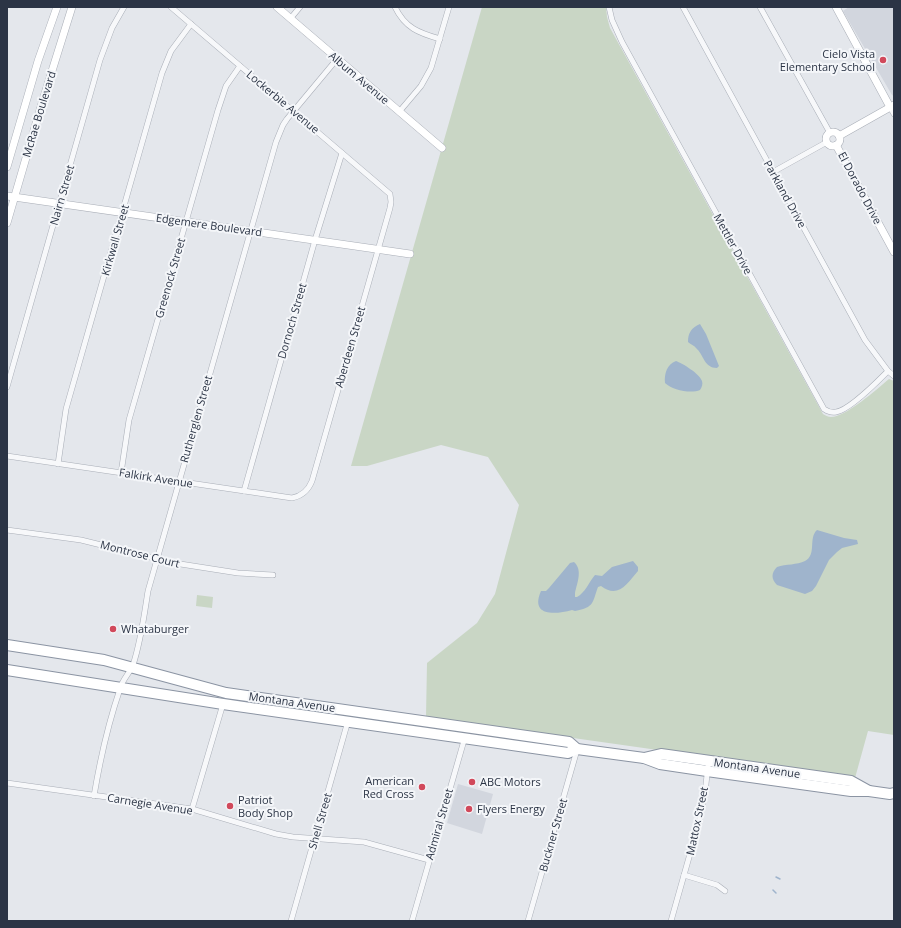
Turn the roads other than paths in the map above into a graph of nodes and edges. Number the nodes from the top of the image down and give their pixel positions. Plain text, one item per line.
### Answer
1 (57, 7) edge
2 (72, 7) edge
3 (124, 7) edge
4 (171, 7) edge
5 (276, 7) edge
6 (300, 7) edge
7 (395, 7) edge
8 (449, 7) edge
9 (609, 7) edge
10 (683, 7) edge
11 (760, 7) edge
12 (836, 7) edge
13 (290, 19) junction
14 (191, 24) junction
15 (440, 39) junction
16 (337, 59) junction
17 (240, 66) junction
18 (893, 109) edge
19 (294, 111) junction
20 (400, 112) junction
21 (830, 133) junction
22 (839, 136) junction
23 (827, 142) junction
24 (836, 145) junction
25 (442, 148) dead end
26 (342, 153) junction
27 (7, 167) edge
28 (773, 172) junction
29 (11, 197) edge
30 (391, 199) joint
31 (59, 204) junction
32 (123, 213) junction
33 (186, 221) junction
34 (7, 223) edge
35 (250, 231) junction
36 (315, 240) junction
37 (379, 249) junction
38 (894, 252) edge
39 (410, 254) dead end
40 (888, 371) junction
41 (894, 376) edge
42 (7, 386) edge
43 (7, 456) edge
44 (58, 464) junction
45 (121, 473) junction
46 (178, 481) junction
47 (244, 491) junction
48 (304, 493) joint
49 (7, 530) edge
50 (156, 560) junction
51 (273, 575) dead end
52 (7, 645) edge
53 (132, 667) junction
54 (7, 670) edge
55 (120, 687) junction
56 (223, 704) junction
57 (348, 721) junction
58 (467, 728) junction
59 (464, 738) junction
60 (577, 749) junction
61 (646, 758) junction
62 (707, 768) junction
63 (7, 783) edge
64 (866, 789) junction
65 (893, 795) edge
66 (94, 796) junction
67 (192, 809) junction
68 (315, 838) junction
69 (429, 860) junction
70 (684, 875) junction
71 (725, 891) dead end
72 (291, 921) edge
73 (412, 921) edge
74 (528, 921) edge
75 (671, 921) edge

1 - 27 street, McRae Boulevard
2 - 29 street, McRae Boulevard
3 - 31 street, Nairn Street
4 - 14 street, Lockerbie Avenue
5 - 13 street, Album Avenue
6 - 13 street
7 - 15 street
8 - 15 street
9 - 40 street, Mettler Drive
10 - 28 street, Parkland Drive
11 - 21 street
12 - 18 street
13 - 16 street, Album Avenue
14 - 17 street, Lockerbie Avenue
14 - 32 street, Kirkwall Street
15 - 20 street
16 - 19 street, Rutherglen Street
16 - 20 street, Album Avenue
17 - 19 street, Lockerbie Avenue
17 - 33 street, Greenock Street
18 - 22 street
19 - 26 street, Lockerbie Avenue
19 - 35 street, Rutherglen Street
20 - 25 street, Album Avenue
21 - 22 street
21 - 23 street
22 - 24 street
23 - 24 street
23 - 28 street
24 - 38 street, El Dorado Drive
26 - 30 street, Lockerbie Avenue
26 - 36 street, Dornoch Street
28 - 40 street, Parkland Drive
29 - 31 street, Edgemere Boulevard
29 - 34 street, McRae Boulevard
30 - 37 street, Aberdeen Street
31 - 32 street, Edgemere Boulevard
31 - 42 street, Nairn Street
32 - 33 street, Edgemere Boulevard
32 - 44 street, Kirkwall Street
33 - 35 street, Edgemere Boulevard
33 - 45 street, Greenock Street
35 - 36 street, Edgemere Boulevard
35 - 46 street, Rutherglen Street
36 - 37 street, Edgemere Boulevard
36 - 47 street, Dornoch Street
37 - 39 street, Edgemere Boulevard
37 - 48 street, Aberdeen Street
40 - 41 street, Parkland Drive
43 - 44 street, Falkirk Avenue
44 - 45 street, Falkirk Avenue
45 - 46 street, Falkirk Avenue
46 - 47 street, Falkirk Avenue
46 - 50 street, Rutherglen Street
47 - 48 street, Falkirk Avenue
49 - 50 street, Montrose Court
50 - 51 street, Montrose Court
50 - 53 street, Rutherglen Street
52 - 53 highway, Montana Avenue
53 - 55 street, Rutherglen Street
53 - 58 highway, Montana Avenue
54 - 55 highway, Montana Avenue
55 - 56 highway, Montana Avenue
55 - 66 street, Rutherglen Street
56 - 57 highway, Montana Avenue
56 - 67 street
57 - 59 highway, Montana Avenue
57 - 68 street, Shell Street
58 - 59 street, Admiral Street
58 - 60 highway, Montana Avenue
59 - 60 highway, Montana Avenue
59 - 69 street, Admiral Street
60 - 61 highway, Montana Avenue
60 - 74 street, Buckner Street
61 - 62 highway, Montana Avenue
61 - 64 highway, Montana Avenue
62 - 64 highway, Montana Avenue
62 - 70 street, Mattox Street
63 - 66 street, Carnegie Avenue
64 - 65 highway, Montana Avenue
66 - 67 street, Carnegie Avenue
67 - 68 street, Carnegie Avenue
68 - 69 street, Carnegie Avenue
68 - 72 street, Shell Street
69 - 73 street, Admiral Street
70 - 71 street
70 - 75 street, Mattox Street

